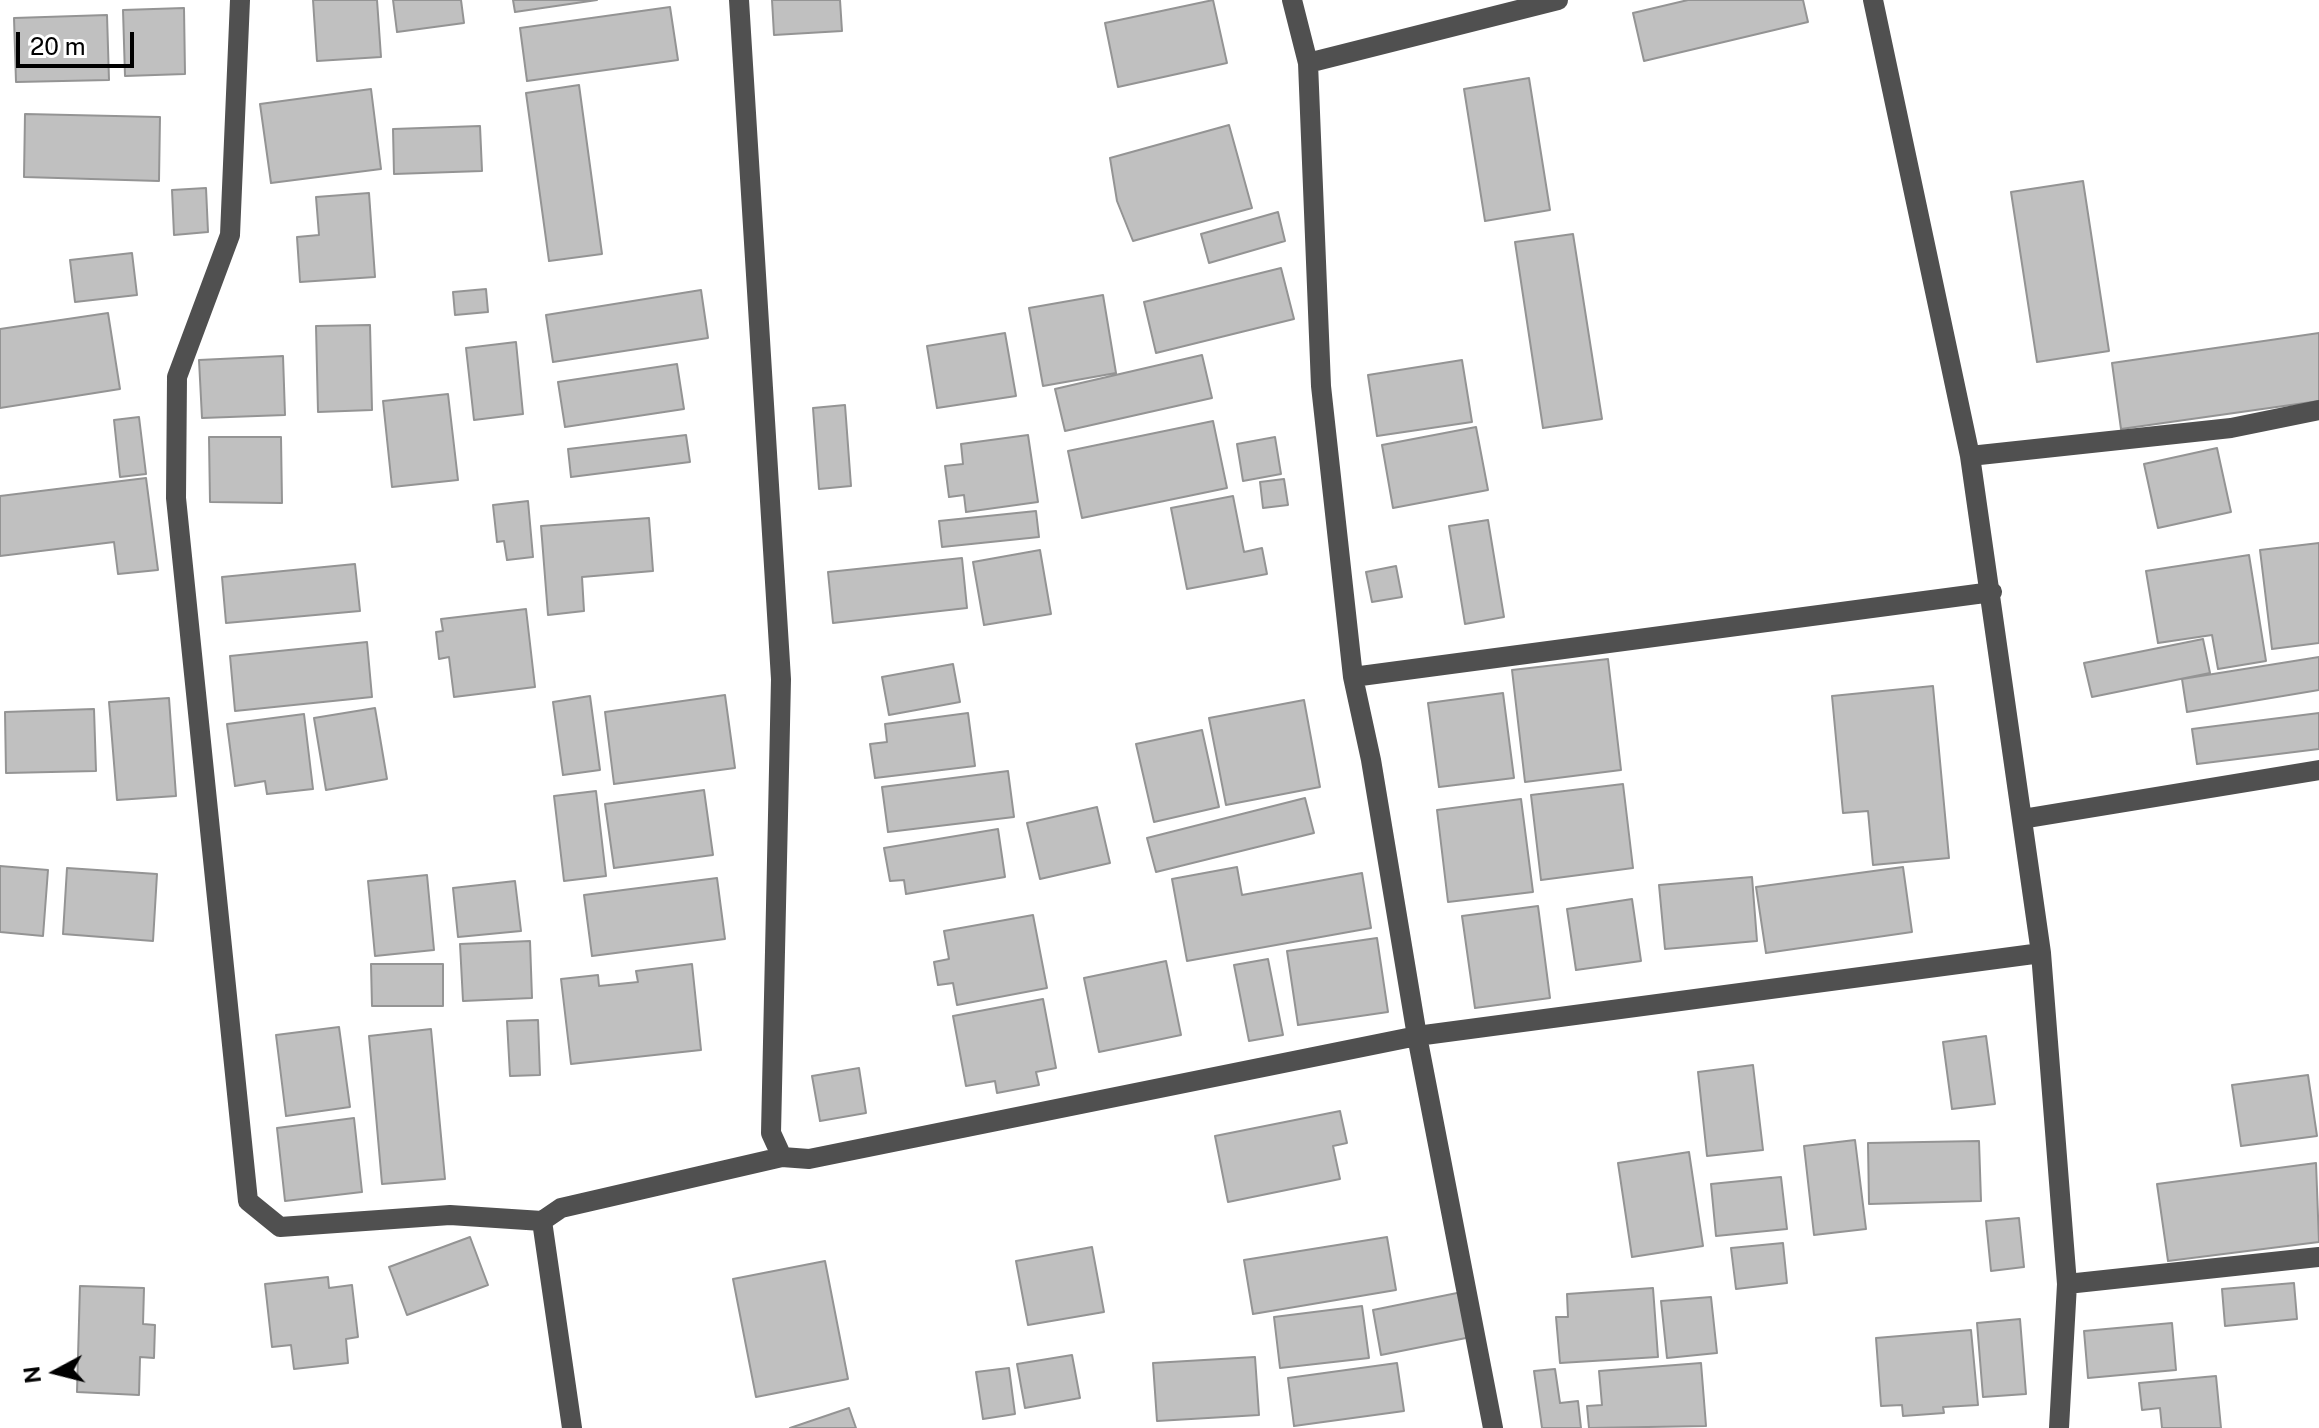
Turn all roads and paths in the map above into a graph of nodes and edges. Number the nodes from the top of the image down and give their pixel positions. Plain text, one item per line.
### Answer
1 (240, 0) edge
2 (739, 0) edge
3 (1292, 0) edge
4 (1558, 0) edge
5 (1873, 0) edge
6 (1308, 63) junction
7 (2319, 410) edge
8 (1970, 456) junction
9 (1992, 592) junction
10 (1353, 677) junction
11 (2319, 770) edge
12 (2022, 819) junction
13 (2041, 953) junction
14 (1417, 1036) junction
15 (782, 1157) junction
16 (542, 1221) junction
17 (2319, 1257) edge
18 (2067, 1284) junction
19 (572, 1428) edge
20 (1493, 1428) edge
21 (2059, 1428) edge

1 - 16 street
2 - 15 street
3 - 6 street
4 - 6 street
5 - 8 street
6 - 10 street
7 - 8 street
8 - 9 street
9 - 10 street
9 - 12 street
10 - 14 street
11 - 12 street
12 - 13 street
13 - 14 street
13 - 18 street
14 - 15 street
14 - 20 street
15 - 16 street
16 - 19 street
17 - 18 street
18 - 21 street

